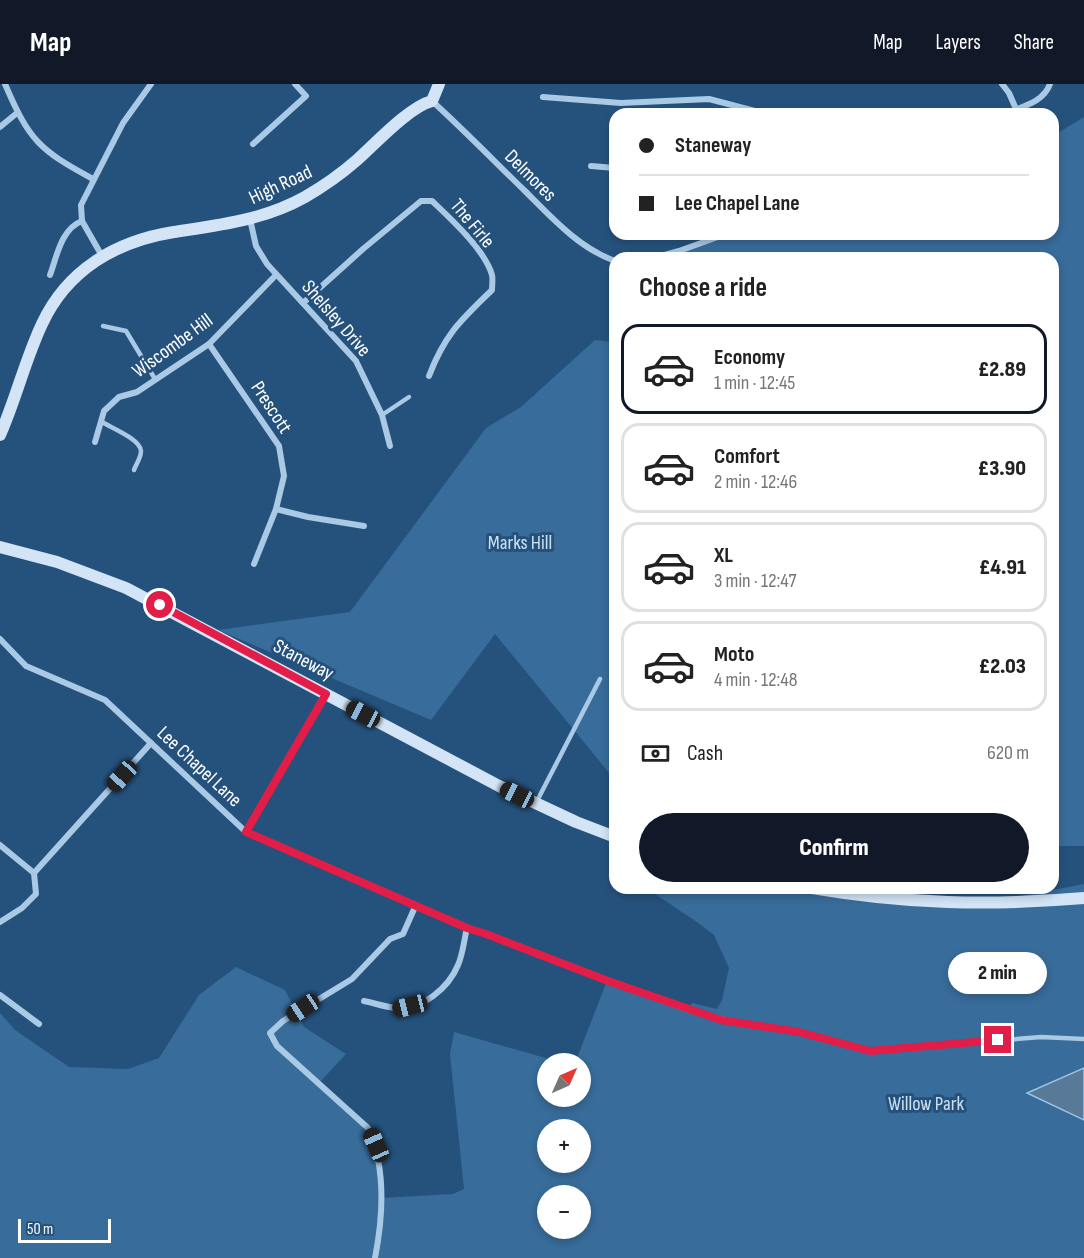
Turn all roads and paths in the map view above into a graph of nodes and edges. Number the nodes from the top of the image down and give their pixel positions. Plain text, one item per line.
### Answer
1 (4, 84) edge
2 (151, 84) edge
3 (295, 84) edge
4 (439, 84) edge
5 (1002, 84) edge
6 (1050, 84) edge
7 (543, 97) dead end
8 (432, 101) junction
9 (743, 108) edge
10 (1016, 108) edge
11 (1019, 108) edge
12 (17, 113) junction
13 (0, 127) edge
14 (253, 144) dead end
15 (591, 166) dead end
16 (609, 168) edge
17 (93, 179) junction
18 (250, 219) junction
19 (82, 221) junction
20 (710, 240) edge
21 (679, 252) edge
22 (102, 256) junction
23 (609, 259) edge
24 (50, 275) dead end
25 (276, 275) junction
26 (303, 303) junction
27 (103, 326) dead end
28 (209, 344) junction
29 (429, 376) dead end
30 (155, 379) junction
31 (409, 397) dead end
32 (382, 415) junction
33 (3, 421) edge
34 (102, 422) junction
35 (0, 435) edge
36 (95, 442) dead end
37 (390, 446) dead end
38 (134, 470) dead end
39 (276, 509) junction
40 (364, 526) dead end
41 (0, 548) edge
42 (254, 564) dead end
43 (0, 639) edge
44 (600, 679) dead end
45 (326, 694) junction
46 (151, 743) junction
47 (536, 804) junction
48 (246, 832) junction
49 (609, 834) edge
50 (0, 846) edge
51 (34, 873) junction
52 (847, 894) edge
53 (1084, 898) edge
54 (415, 907) junction
55 (0, 922) edge
56 (467, 928) junction
57 (0, 995) edge
58 (364, 1001) dead end
59 (39, 1024) dead end
60 (746, 1024) joint
61 (1084, 1039) edge
62 (375, 1258) edge

1 - 12 street
2 - 17 street
3 - 14 street
4 - 8 main road
5 - 10 street
6 - 11 street
7 - 9 street
8 - 18 main road, High Road
8 - 23 street, Delmores
12 - 13 street
12 - 17 street
15 - 16 street
17 - 19 street
18 - 22 main road, High Road
18 - 25 street, Shelsley Drive
19 - 22 street
19 - 24 street
20 - 21 street
22 - 33 main road, High Road
25 - 26 street, Shelsley Drive
25 - 28 street, Wiscombe Hill
26 - 29 street, The Firle
26 - 32 street, Shelsley Drive
27 - 30 lane
28 - 30 street, Wiscombe Hill
28 - 39 street, Prescott
30 - 34 street, Wiscombe Hill
31 - 32 lane
32 - 37 street, Shelsley Drive
33 - 35 main road, High Road
34 - 36 street, Wiscombe Hill
34 - 38 lane
39 - 40 street
39 - 42 street, Prescott
41 - 45 main road, Staneway
43 - 46 street, Lee Chapel Lane
44 - 47 lane
45 - 47 main road, Staneway
45 - 48 street
46 - 48 street, Lee Chapel Lane
46 - 51 street
47 - 49 main road, Staneway
48 - 54 street, Lee Chapel Lane
50 - 51 street
51 - 55 street
52 - 53 main road
54 - 56 street, Lee Chapel Lane
54 - 62 street
56 - 58 street
56 - 60 street, Lee Chapel Lane
57 - 59 street
60 - 61 lane, Lee Chapel Lane

